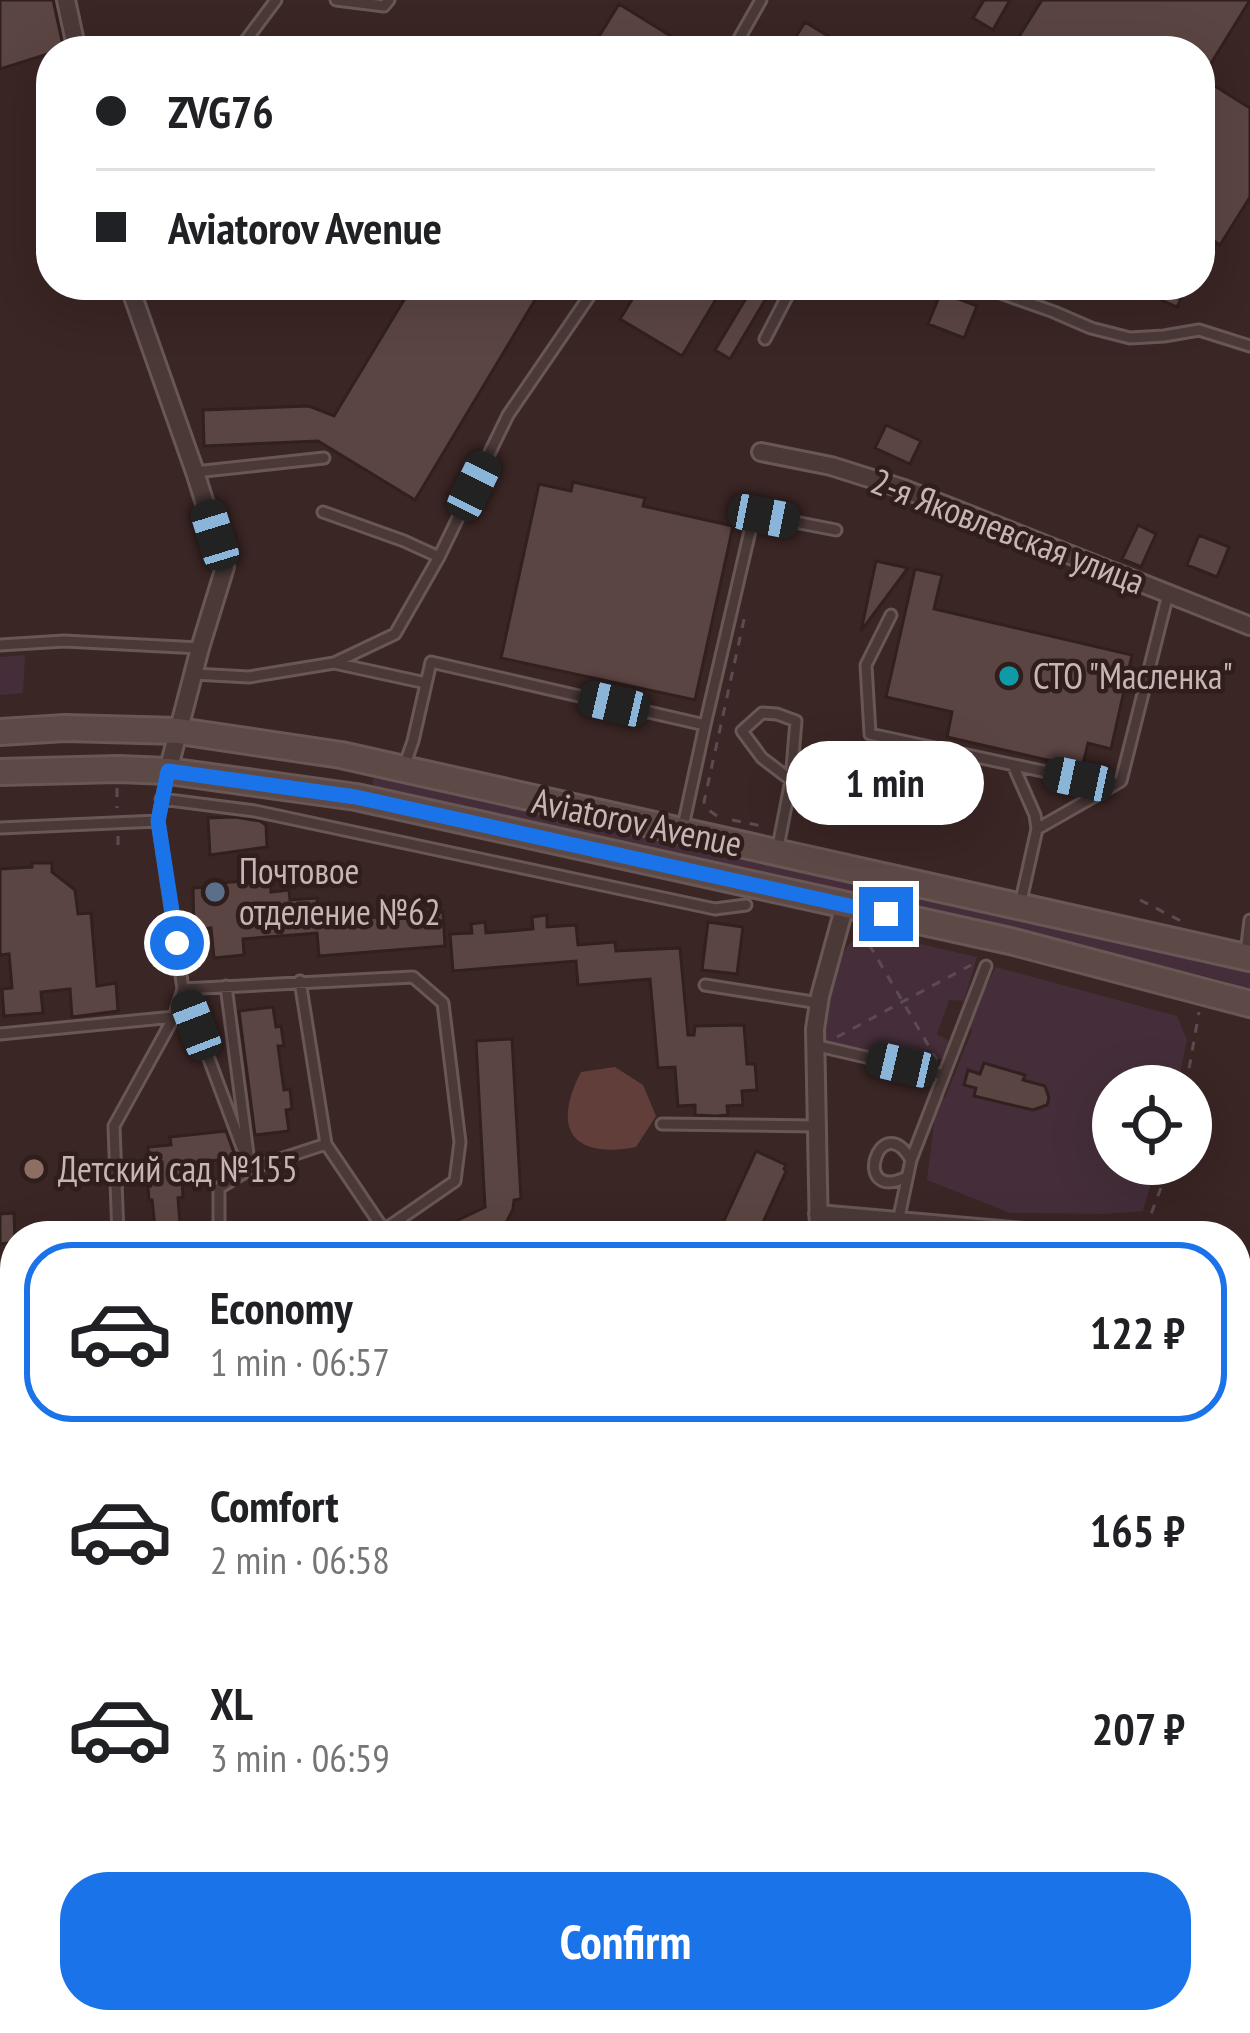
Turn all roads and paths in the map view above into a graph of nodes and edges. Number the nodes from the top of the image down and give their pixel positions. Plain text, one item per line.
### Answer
1 (66, 0) edge
2 (275, 0) edge
3 (336, 0) edge
4 (388, 0) edge
5 (761, 0) edge
6 (74, 36) edge
7 (249, 36) edge
8 (740, 36) edge
9 (134, 300) edge
10 (587, 300) edge
11 (785, 300) edge
12 (1020, 300) edge
13 (765, 339) dead end
14 (1250, 346) edge
15 (761, 452) dead end
16 (324, 458) dead end
17 (195, 472) junction
18 (322, 512) dead end
19 (836, 530) dead end
20 (439, 557) junction
21 (1168, 592) junction
22 (732, 612) junction
23 (891, 615) dead end
24 (1250, 626) edge
25 (0, 645) edge
26 (200, 648) junction
27 (334, 663) junction
28 (194, 674) junction
29 (426, 683) junction
30 (706, 724) junction
31 (178, 731) junction
32 (0, 732) edge
33 (1013, 765) junction
34 (404, 768) junction
35 (168, 771) junction
36 (0, 772) edge
37 (791, 780) junction
38 (1112, 786) junction
39 (161, 799) junction
40 (158, 821) junction
41 (766, 827) dead end
42 (0, 828) edge
43 (1037, 829) junction
44 (682, 831) junction
45 (777, 853) junction
46 (845, 904) junction
47 (746, 905) dead end
48 (1020, 905) junction
49 (1250, 920) edge
50 (1248, 958) edge
51 (986, 966) joint
52 (300, 981) junction
53 (705, 985) dead end
54 (226, 986) junction
55 (183, 989) junction
56 (819, 1003) junction
57 (1250, 1004) edge
58 (1200, 1006) dead end
59 (174, 1017) junction
60 (0, 1034) edge
61 (817, 1046) junction
62 (1190, 1065) edge
63 (943, 1075) junction
64 (662, 1124) dead end
65 (816, 1126) junction
66 (326, 1144) junction
67 (911, 1160) junction
68 (250, 1169) junction
69 (908, 1177) junction
70 (1162, 1185) edge
71 (818, 1214) junction
72 (117, 1221) edge
73 (219, 1221) edge
74 (378, 1221) edge
75 (397, 1221) edge
76 (818, 1221) edge
77 (857, 1221) edge
78 (898, 1221) edge
79 (1148, 1221) edge

1 - 6 street
2 - 7 lane
3 - 4 lane
5 - 8 lane
9 - 17 street
10 - 20 lane
11 - 13 lane
12 - 14 lane
15 - 21 street, 2-я Яковлевская улица
16 - 17 lane
17 - 26 street
18 - 20 lane
19 - 22 lane
20 - 27 lane
21 - 24 street, 2-я Яковлевская улица
21 - 38 lane
22 - 30 lane
22 - 41 path
23 - 33 lane
25 - 26 lane
26 - 28 street
27 - 28 lane
27 - 29 lane
28 - 31 street
29 - 30 lane
29 - 34 lane
30 - 44 lane
31 - 32 main road, Aviatorov Avenue
31 - 34 main road, Aviatorov Avenue
31 - 35 street
33 - 38 lane
33 - 43 lane
34 - 44 main road, Aviatorov Avenue
35 - 36 main road, Aviatorov Avenue
35 - 39 lane
35 - 46 main road, Aviatorov Avenue
37 - 37 lane
37 - 45 lane
38 - 43 lane
39 - 40 lane
39 - 47 lane
40 - 42 lane
40 - 55 lane
43 - 48 lane
44 - 45 main road, Aviatorov Avenue
45 - 48 main road, Aviatorov Avenue
46 - 56 street
46 - 57 main road, Aviatorov Avenue
48 - 50 main road, Aviatorov Avenue
49 - 50 lane
51 - 61 path
51 - 63 lane
52 - 54 lane
52 - 66 lane
52 - 75 lane
53 - 56 lane
54 - 55 lane
54 - 68 lane
55 - 59 lane
55 - 68 lane
56 - 61 street
58 - 62 path
59 - 60 lane
59 - 72 lane
61 - 63 lane
61 - 65 street
63 - 67 lane
64 - 65 lane
65 - 71 street
66 - 68 lane
66 - 74 lane
67 - 69 lane
67 - 69 lane
68 - 73 lane
69 - 78 lane
70 - 79 path
71 - 76 street
71 - 77 street

